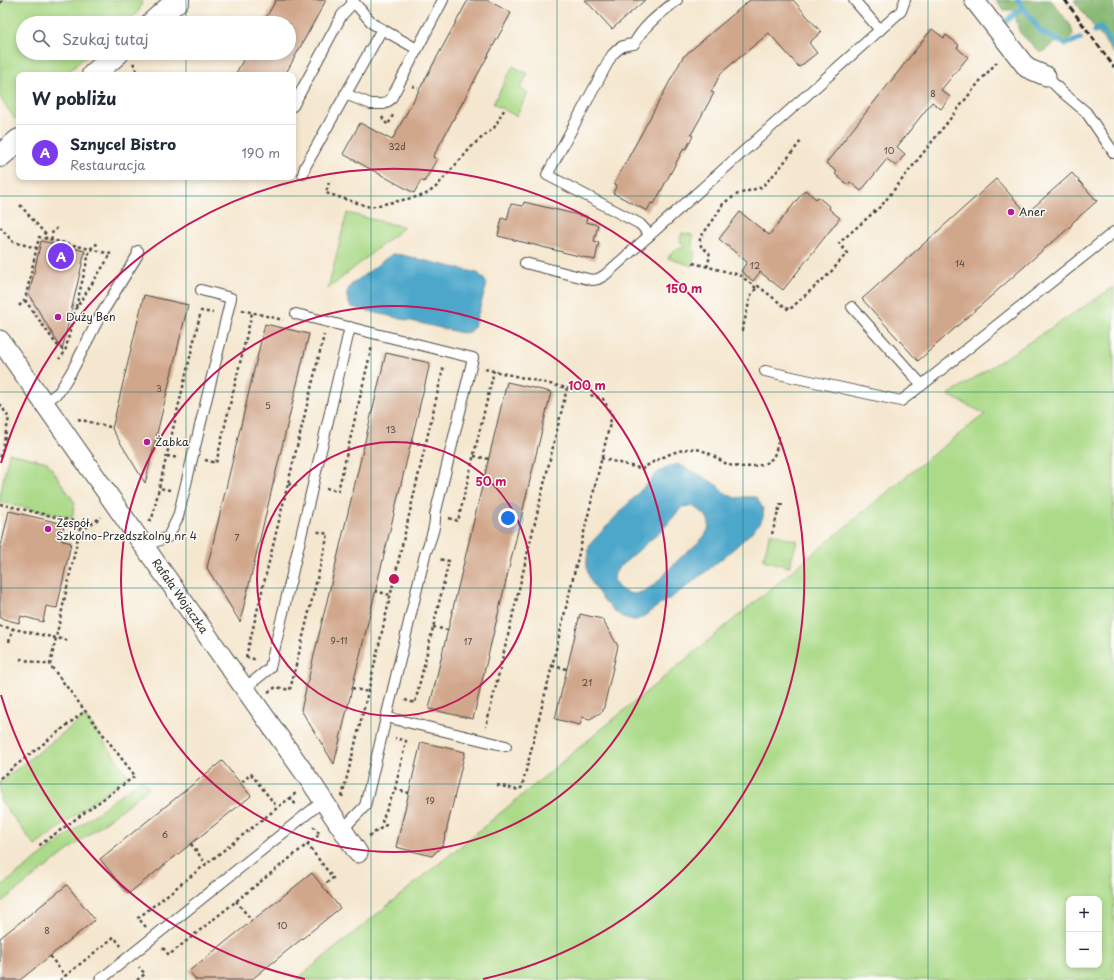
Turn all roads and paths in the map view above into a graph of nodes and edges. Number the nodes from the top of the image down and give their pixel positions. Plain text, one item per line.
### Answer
1 (3, 0) edge
2 (178, 0) edge
3 (443, 0) edge
4 (677, 0) edge
5 (854, 0) edge
6 (905, 0) edge
7 (974, 0) edge
8 (353, 1) edge
9 (0, 3) edge
10 (160, 16) edge
11 (382, 29) junction
12 (880, 30) junction
13 (417, 49) junction
14 (1001, 57) dead end
15 (122, 60) edge
16 (128, 60) edge
17 (99, 72) edge
18 (137, 72) edge
19 (1046, 76) joint
20 (345, 94) junction
21 (296, 100) edge
22 (504, 110) dead end
23 (802, 141) dead end
24 (16, 143) edge
25 (1114, 153) edge
26 (0, 156) edge
27 (303, 174) dead end
28 (329, 182) dead end
29 (20, 205) dead end
30 (0, 227) edge
31 (59, 228) dead end
32 (1114, 232) edge
33 (650, 235) junction
34 (46, 238) junction
35 (51, 240) junction
36 (98, 243) dead end
37 (37, 248) junction
38 (90, 249) junction
39 (138, 251) dead end
40 (525, 263) dead end
41 (693, 264) dead end
42 (707, 267) junction
43 (756, 288) junction
44 (201, 290) dead end
45 (25, 300) junction
46 (19, 306) dead end
47 (852, 306) dead end
48 (75, 310) junction
49 (252, 313) dead end
50 (296, 314) dead end
51 (227, 317) junction
52 (350, 326) junction
53 (325, 330) dead end
54 (742, 331) dead end
55 (0, 340) edge
56 (374, 342) dead end
57 (65, 352) junction
58 (59, 359) dead end
59 (470, 366) junction
60 (494, 371) junction
61 (765, 371) dead end
62 (922, 385) junction
63 (590, 395) dead end
64 (44, 403) junction
65 (0, 404) edge
66 (73, 418) dead end
67 (110, 427) dead end
68 (779, 436) dead end
69 (411, 442) dead end
70 (426, 445) junction
71 (167, 456) junction
72 (474, 456) junction
73 (601, 458) junction
74 (488, 459) dead end
75 (0, 460) edge
76 (192, 460) junction
77 (313, 485) junction
78 (159, 488) junction
79 (184, 493) junction
80 (0, 504) edge
81 (785, 504) dead end
82 (435, 515) junction
83 (98, 519) dead end
84 (148, 522) dead end
85 (80, 528) junction
86 (303, 528) junction
87 (772, 534) dead end
88 (144, 546) junction
89 (425, 555) junction
90 (375, 591) dead end
91 (390, 595) junction
92 (0, 626) edge
93 (433, 627) junction
94 (13, 628) junction
95 (448, 630) dead end
96 (56, 638) junction
97 (70, 641) dead end
98 (9, 642) dead end
99 (241, 656) dead end
100 (246, 657) junction
101 (20, 659) dead end
102 (271, 663) junction
103 (50, 665) junction
104 (552, 666) junction
105 (567, 669) dead end
106 (245, 688) junction
107 (352, 688) dead end
108 (368, 692) junction
109 (262, 695) dead end
110 (391, 697) junction
111 (85, 712) junction
112 (386, 717) junction
113 (382, 734) junction
114 (483, 739) junction
115 (506, 746) dead end
116 (0, 778) edge
117 (310, 781) junction
118 (242, 782) dead end
119 (497, 785) dead end
120 (395, 789) junction
121 (409, 793) dead end
122 (290, 797) junction
123 (326, 805) junction
124 (277, 807) junction
125 (306, 815) junction
126 (342, 830) junction
127 (191, 844) dead end
128 (307, 844) junction
129 (37, 848) dead end
130 (356, 850) joint
131 (206, 864) junction
132 (324, 885) dead end
133 (236, 901) junction
134 (252, 921) dead end
135 (154, 937) junction
136 (50, 956) dead end
137 (130, 956) junction
138 (64, 976) junction
139 (60, 980) edge
140 (100, 980) edge

1 - 9 path
2 - 10 street
3 - 13 lane
4 - 33 lane
5 - 12 lane
6 - 12 lane
7 - 19 street
8 - 11 lane
8 - 21 lane
11 - 13 lane
11 - 20 lane
12 - 33 lane
13 - 20 lane
14 - 43 path
15 - 17 street
16 - 18 path
19 - 25 lane
20 - 27 lane
22 - 28 path
23 - 42 path
24 - 26 street
29 - 34 path
30 - 37 path
31 - 35 path
32 - 62 lane
33 - 40 lane
34 - 35 path
34 - 37 path
35 - 38 path
36 - 38 path
37 - 45 path
38 - 48 path
38 - 48 path
39 - 64 lane
41 - 42 path
42 - 43 path
43 - 54 path
44 - 51 lane
45 - 46 path
45 - 57 path
47 - 62 lane
48 - 57 path
49 - 76 path
50 - 52 lane
51 - 71 path
51 - 76 lane
52 - 59 lane
52 - 77 lane
53 - 100 path
55 - 64 street, Rafała Wojaczka
56 - 77 path
57 - 58 path
59 - 60 path
59 - 70 path
59 - 82 lane
60 - 72 path
60 - 114 path
61 - 62 lane
63 - 73 path
64 - 88 street, Rafała Wojaczka
65 - 75 path
66 - 67 path
68 - 73 path
69 - 70 path
70 - 91 path
71 - 76 path
71 - 78 path
72 - 74 path
72 - 82 path
73 - 104 path
76 - 79 lane
77 - 86 lane
78 - 79 path
78 - 84 path
79 - 88 lane
80 - 85 path
81 - 87 path
82 - 89 lane
83 - 85 path
85 - 96 path
86 - 102 lane
86 - 109 path
88 - 106 street, Rafała Wojaczka
89 - 93 path
89 - 110 lane
90 - 91 path
91 - 108 path
92 - 94 path
93 - 95 path
93 - 110 path
94 - 96 path
94 - 98 path
96 - 97 path
96 - 103 path
99 - 100 path
100 - 102 path
101 - 103 path
102 - 106 lane
103 - 111 path
104 - 105 path
104 - 119 path
106 - 117 street, Rafała Wojaczka
107 - 108 path
108 - 123 path
110 - 112 lane
111 - 116 path
111 - 129 path
112 - 113 lane
112 - 114 lane
113 - 120 path
113 - 126 lane
114 - 115 lane
117 - 122 path
117 - 123 street, Rafała Wojaczka
118 - 124 path
120 - 121 path
120 - 130 path
122 - 124 path
122 - 125 path
123 - 125 lane
123 - 126 street, Rafała Wojaczka
124 - 131 path
125 - 128 path
125 - 135 lane
126 - 130 street, Rafała Wojaczka
127 - 131 path
128 - 132 path
128 - 133 path
131 - 135 path
133 - 134 path
133 - 135 path
135 - 137 lane
136 - 138 path
137 - 138 path
137 - 140 lane
138 - 139 path

